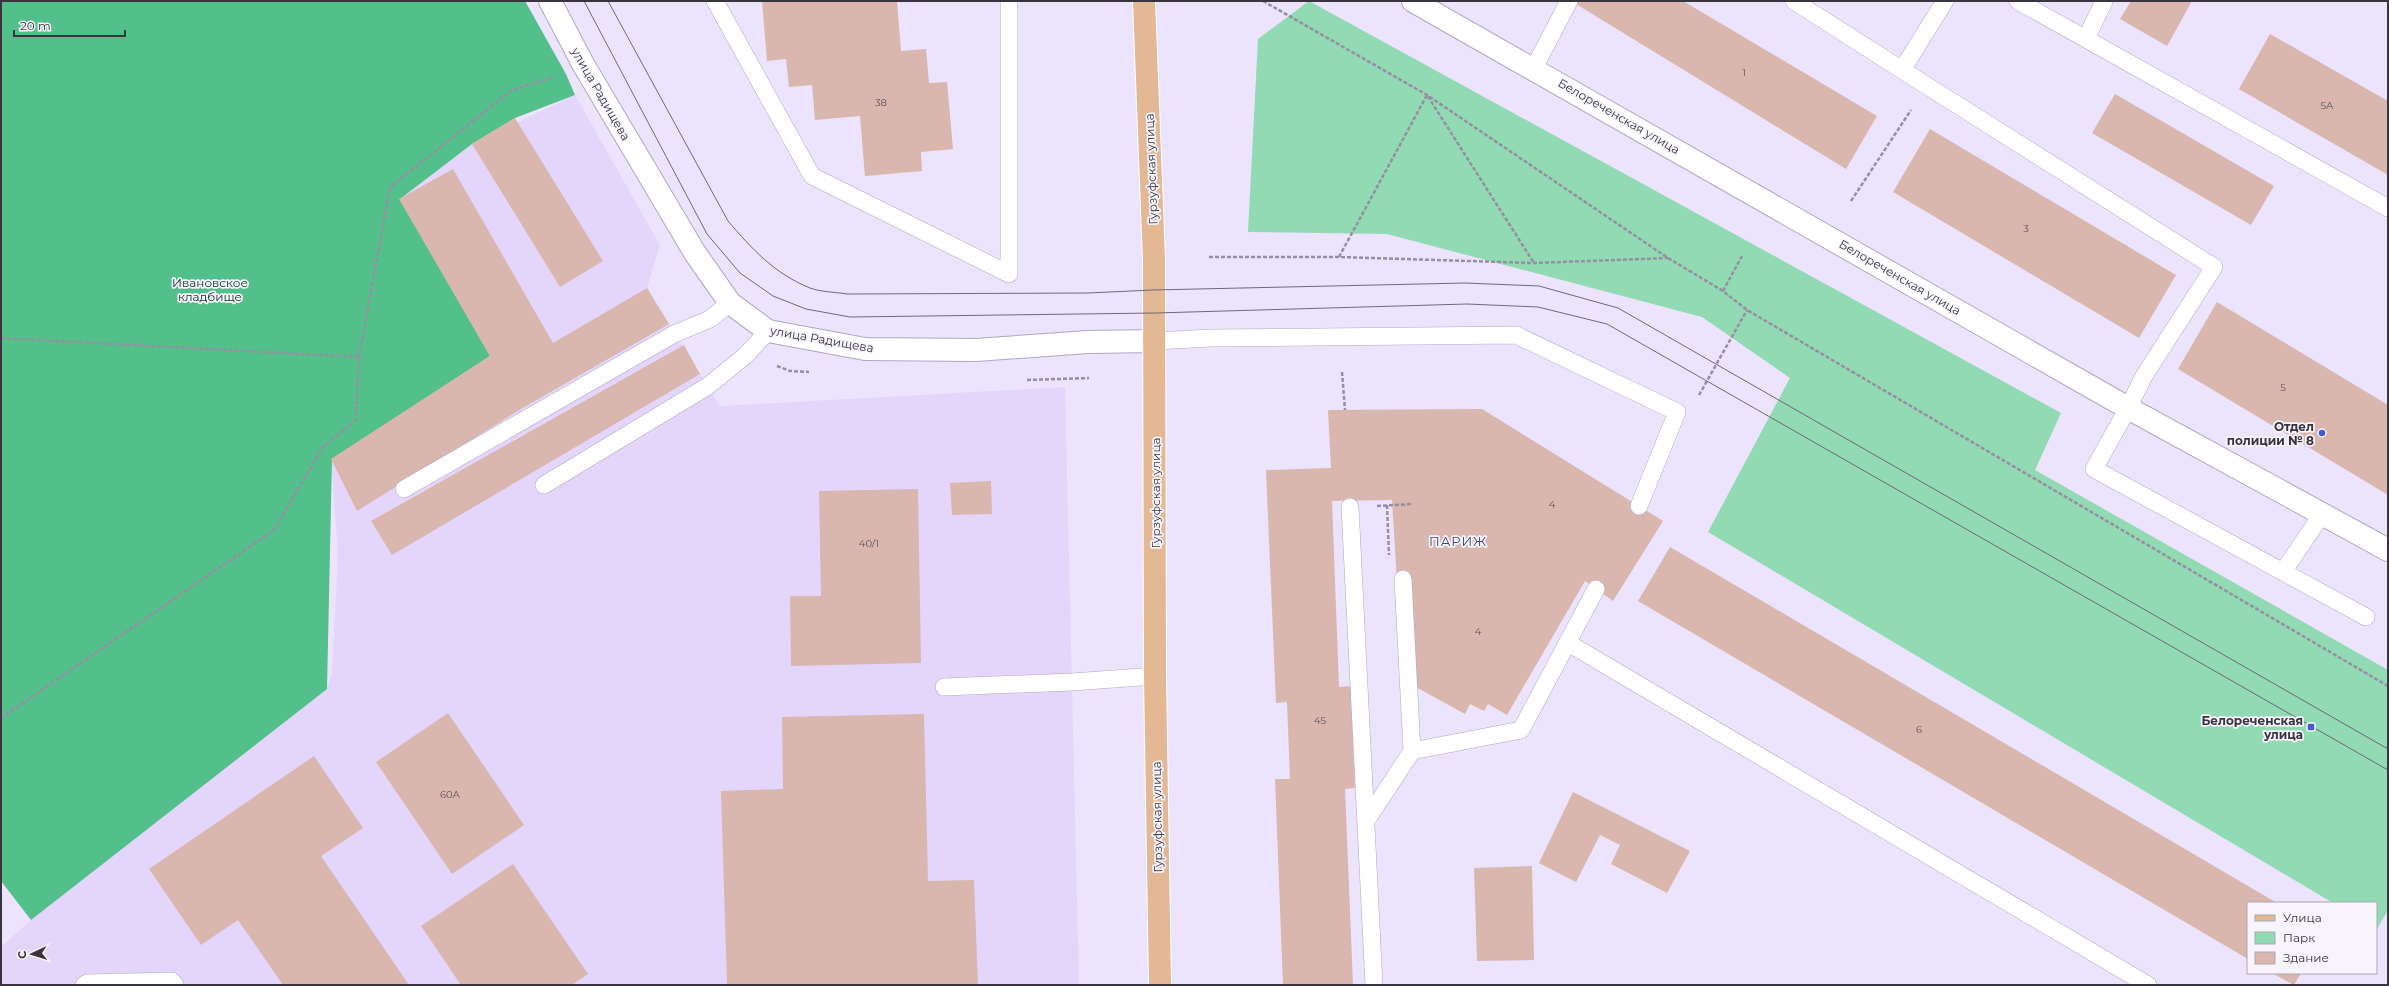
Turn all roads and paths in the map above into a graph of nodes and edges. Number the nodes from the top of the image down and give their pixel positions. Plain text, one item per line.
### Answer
1 (550, 1) edge
2 (715, 1) edge
3 (1009, 1) edge
4 (1144, 1) edge
5 (1263, 1) edge
6 (1414, 1) edge
7 (1569, 1) edge
8 (1794, 1) edge
9 (1945, 1) edge
10 (2018, 1) edge
11 (2104, 1) edge
12 (2086, 39) junction
13 (583, 64) junction
14 (1534, 68) junction
15 (1902, 70) junction
16 (1927, 85) junction
17 (1427, 95) junction
18 (1851, 201) dead end
19 (2388, 208) edge
20 (1742, 256) dead end
21 (1209, 257) dead end
22 (1339, 257) junction
23 (1668, 258) junction
24 (1534, 263) junction
25 (1723, 291) junction
26 (730, 303) junction
27 (1747, 310) junction
28 (768, 331) junction
29 (1, 338) edge
30 (1155, 341) junction
31 (359, 357) junction
32 (1342, 372) dead end
33 (1696, 399) dead end
34 (2128, 408) junction
35 (1344, 410) dead end
36 (544, 485) dead end
37 (404, 489) dead end
38 (1413, 504) dead end
39 (1386, 506) dead end
40 (1640, 506) dead end
41 (1350, 507) dead end
42 (2322, 514) junction
43 (2388, 550) edge
44 (2283, 572) junction
45 (1403, 579) dead end
46 (1596, 589) dead end
47 (2366, 617) dead end
48 (1568, 643) junction
49 (1155, 676) junction
50 (2388, 686) edge
51 (944, 687) dead end
52 (1, 718) edge
53 (1412, 751) junction
54 (1366, 821) junction
55 (84, 985) edge
56 (175, 985) edge
57 (1160, 985) edge
58 (1374, 985) edge
59 (2148, 985) edge

1 - 13 street, улица Радищева
2 - 3 lane
4 - 30 main road, Гурзуфская улица
5 - 17 path
6 - 14 street, Белореченская улица
7 - 14 lane
8 - 15 lane
9 - 15 lane
10 - 12 lane
11 - 12 lane
12 - 19 lane
13 - 26 street, улица Радищева
13 - 31 path
14 - 34 street, Белореченская улица
15 - 16 lane
16 - 18 path
16 - 34 lane
17 - 22 path
17 - 23 path
17 - 24 path
20 - 25 path
21 - 22 path
22 - 24 path
23 - 24 path
23 - 25 path
25 - 27 path
26 - 28 street, улица Радищева
26 - 37 lane
27 - 33 path
27 - 50 path
28 - 30 street, улица Радищева
28 - 36 lane
29 - 31 path
30 - 40 lane
30 - 49 main road, Гурзуфская улица
31 - 52 path
32 - 35 path
34 - 42 street, Белореченская улица
34 - 44 lane
38 - 39 path
41 - 54 lane
42 - 43 street, Белореченская улица
42 - 44 lane
44 - 47 lane
45 - 53 lane
46 - 48 lane
48 - 53 lane
48 - 59 lane
49 - 51 lane
49 - 57 main road, Гурзуфская улица
53 - 54 lane
54 - 58 lane
55 - 56 lane

